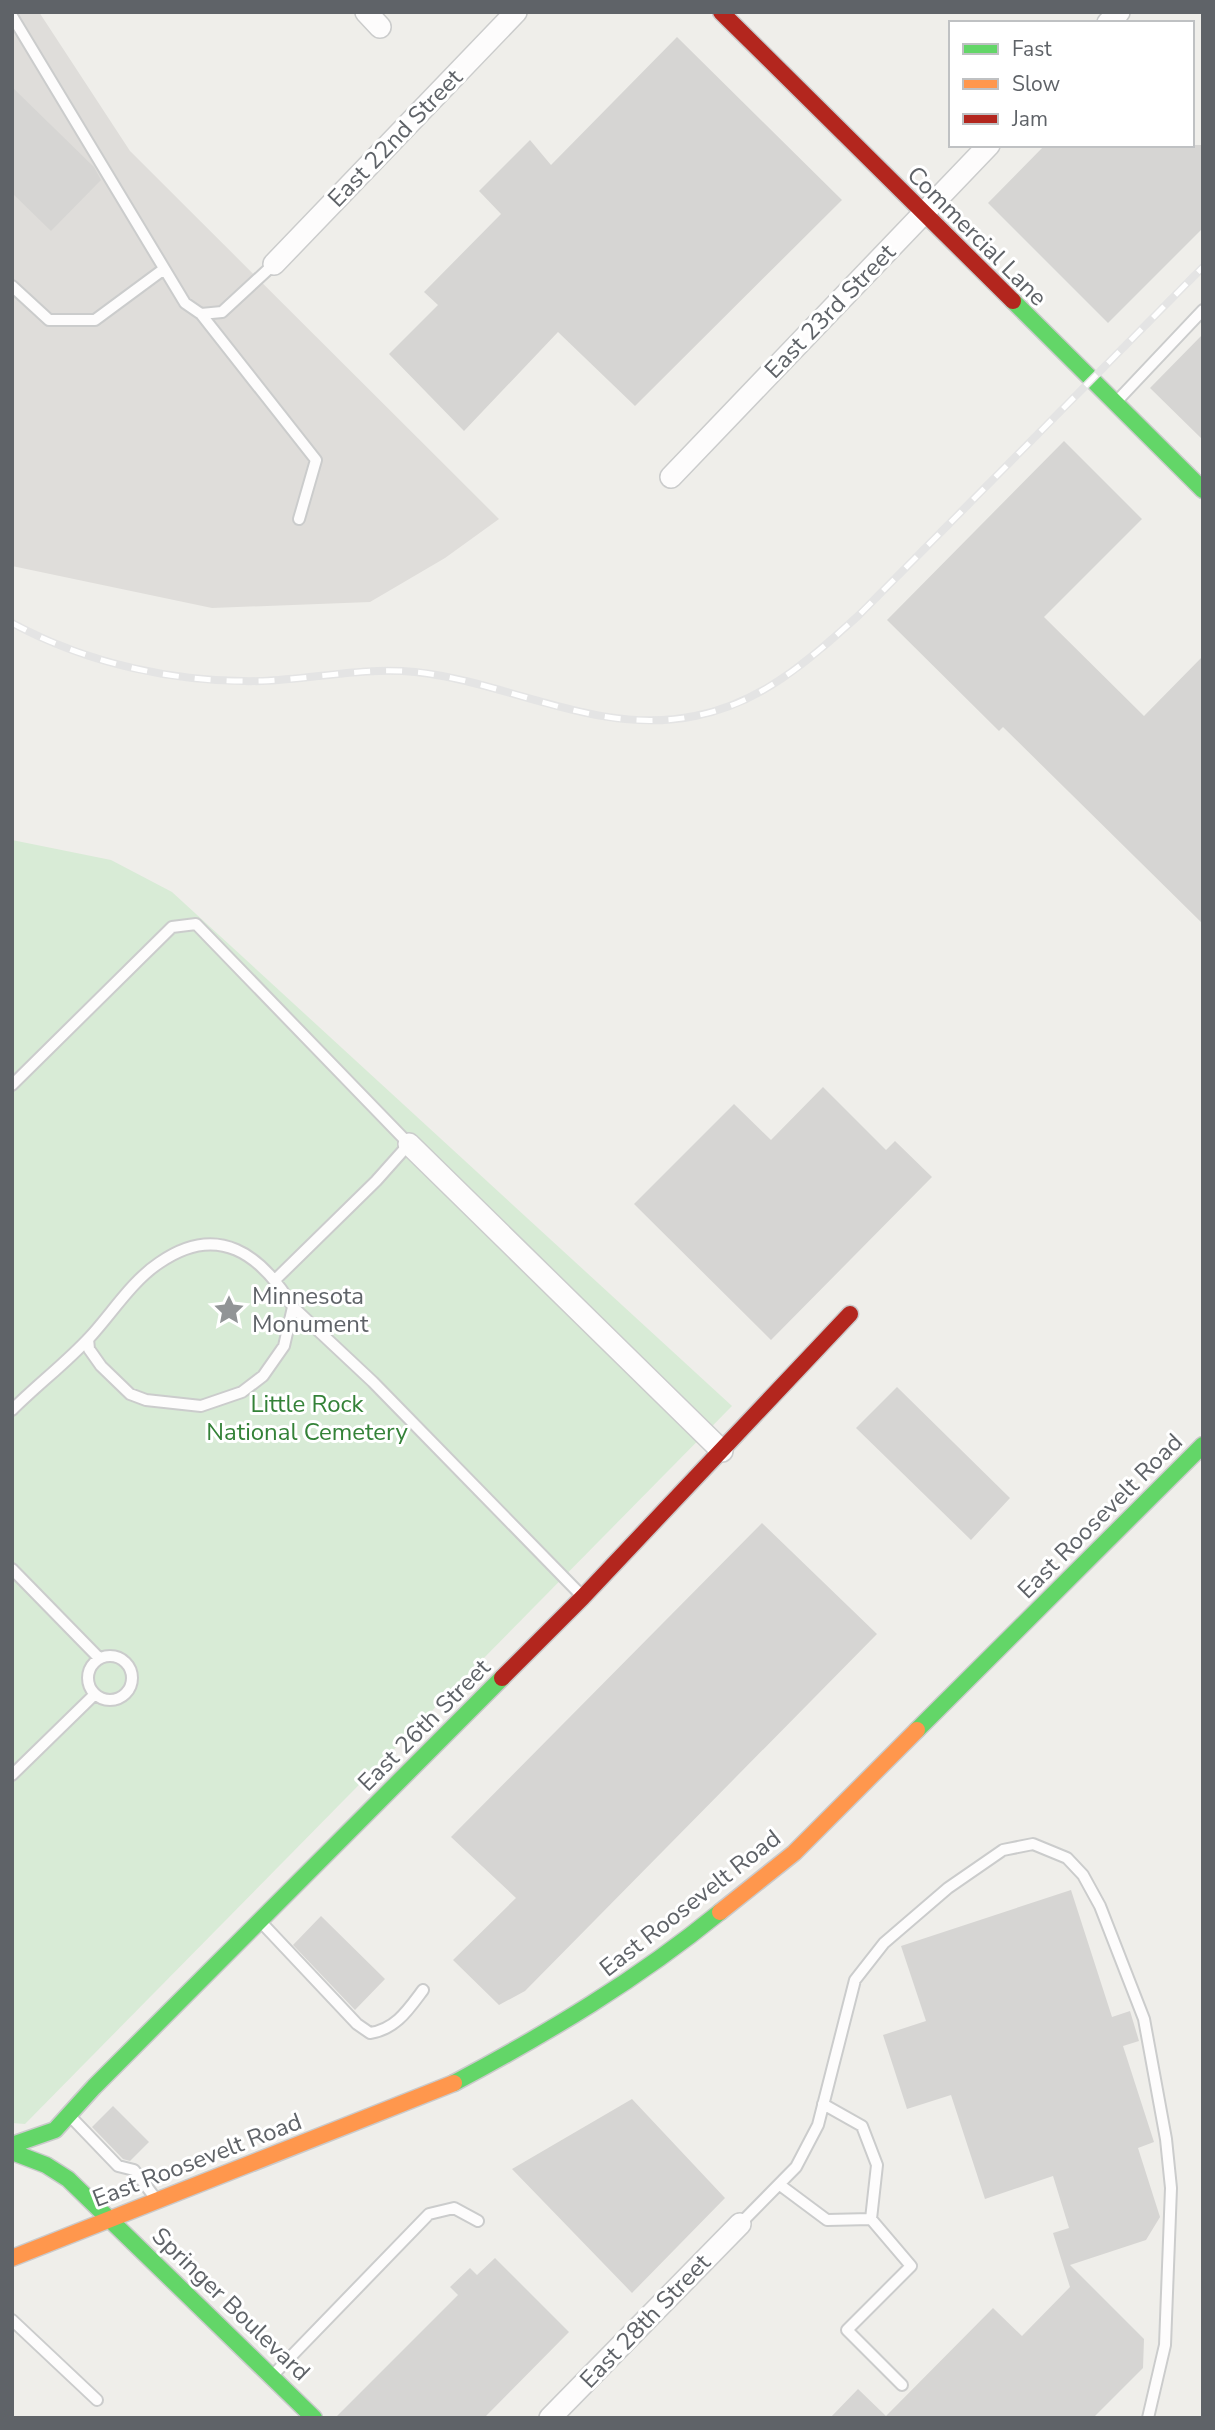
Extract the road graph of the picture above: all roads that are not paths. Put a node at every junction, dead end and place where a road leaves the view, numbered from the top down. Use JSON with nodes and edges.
{"nodes":[{"id":1,"x":516,"y":12,"type":"edge"},
{"id":2,"x":721,"y":12,"type":"edge"},
{"id":3,"x":12,"y":16,"type":"edge"},
{"id":4,"x":987,"y":147,"type":"edge"},
{"id":5,"x":922,"y":214,"type":"junction"},
{"id":6,"x":274,"y":264,"type":"joint"},
{"id":7,"x":164,"y":269,"type":"junction"},
{"id":8,"x":12,"y":286,"type":"edge"},
{"id":9,"x":1203,"y":310,"type":"edge"},
{"id":10,"x":201,"y":314,"type":"junction"},
{"id":11,"x":1115,"y":403,"type":"junction"},
{"id":12,"x":671,"y":477,"type":"dead end"},
{"id":13,"x":1203,"y":490,"type":"edge"},
{"id":14,"x":299,"y":519,"type":"dead end"},
{"id":15,"x":12,"y":1085,"type":"edge"},
{"id":16,"x":409,"y":1144,"type":"junction"},
{"id":17,"x":276,"y":1279,"type":"junction"},
{"id":18,"x":293,"y":1307,"type":"junction"},
{"id":19,"x":850,"y":1314,"type":"dead end"},
{"id":20,"x":88,"y":1339,"type":"junction"},
{"id":21,"x":12,"y":1410,"type":"edge"},
{"id":22,"x":1203,"y":1445,"type":"edge"},
{"id":23,"x":722,"y":1451,"type":"junction"},
{"id":24,"x":12,"y":1569,"type":"edge"},
{"id":25,"x":583,"y":1597,"type":"junction"},
{"id":26,"x":99,"y":1658,"type":"junction"},
{"id":27,"x":94,"y":1695,"type":"junction"},
{"id":28,"x":12,"y":1775,"type":"edge"},
{"id":29,"x":260,"y":1921,"type":"junction"},
{"id":30,"x":423,"y":1990,"type":"dead end"},
{"id":31,"x":823,"y":2104,"type":"junction"},
{"id":32,"x":69,"y":2115,"type":"junction"},
{"id":33,"x":12,"y":2145,"type":"edge"},
{"id":34,"x":12,"y":2152,"type":"edge"},
{"id":35,"x":780,"y":2185,"type":"junction"},
{"id":36,"x":156,"y":2200,"type":"junction"},
{"id":37,"x":110,"y":2219,"type":"junction"},
{"id":38,"x":871,"y":2219,"type":"junction"},
{"id":39,"x":478,"y":2221,"type":"dead end"},
{"id":40,"x":740,"y":2224,"type":"joint"},
{"id":41,"x":12,"y":2258,"type":"edge"},
{"id":42,"x":12,"y":2320,"type":"edge"},
{"id":43,"x":273,"y":2375,"type":"junction"},
{"id":44,"x":902,"y":2385,"type":"dead end"},
{"id":45,"x":97,"y":2399,"type":"dead end"},
{"id":46,"x":314,"y":2418,"type":"edge"},
{"id":47,"x":550,"y":2418,"type":"edge"},
{"id":48,"x":1148,"y":2418,"type":"edge"}],
"edges":[{"from":1,"to":6,"type":"street","name":"East 22nd Street"},
{"from":2,"to":5,"type":"main road","name":"Commercial Lane"},
{"from":3,"to":7,"type":"lane"},
{"from":4,"to":5,"type":"street","name":"East 23rd Street"},
{"from":5,"to":11,"type":"main road","name":"Commercial Lane"},
{"from":5,"to":12,"type":"street","name":"East 23rd Street"},
{"from":6,"to":10,"type":"lane"},
{"from":7,"to":8,"type":"lane"},
{"from":7,"to":10,"type":"lane"},
{"from":9,"to":11,"type":"lane"},
{"from":10,"to":14,"type":"lane"},
{"from":11,"to":13,"type":"main road","name":"Commercial Lane"},
{"from":15,"to":16,"type":"lane"},
{"from":16,"to":17,"type":"lane"},
{"from":16,"to":23,"type":"street"},
{"from":17,"to":18,"type":"lane"},
{"from":17,"to":20,"type":"lane"},
{"from":18,"to":20,"type":"lane"},
{"from":18,"to":25,"type":"lane"},
{"from":19,"to":23,"type":"main road","name":"East 26th Street"},
{"from":20,"to":21,"type":"lane"},
{"from":22,"to":36,"type":"main road","name":"East Roosevelt Road"},
{"from":23,"to":25,"type":"main road","name":"East 26th Street"},
{"from":24,"to":26,"type":"lane"},
{"from":25,"to":29,"type":"main road","name":"East 26th Street"},
{"from":26,"to":27,"type":"lane"},
{"from":26,"to":27,"type":"lane"},
{"from":27,"to":28,"type":"lane"},
{"from":29,"to":30,"type":"lane"},
{"from":29,"to":32,"type":"main road","name":"East 26th Street"},
{"from":31,"to":35,"type":"lane"},
{"from":31,"to":38,"type":"lane"},
{"from":31,"to":48,"type":"lane"},
{"from":32,"to":33,"type":"main road","name":"East 26th Street"},
{"from":32,"to":36,"type":"lane"},
{"from":34,"to":37,"type":"main road","name":"Springer Boulevard"},
{"from":35,"to":38,"type":"lane"},
{"from":35,"to":40,"type":"lane"},
{"from":36,"to":37,"type":"main road","name":"East Roosevelt Road"},
{"from":37,"to":41,"type":"main road","name":"East Roosevelt Road"},
{"from":37,"to":43,"type":"main road","name":"Springer Boulevard"},
{"from":38,"to":44,"type":"lane"},
{"from":39,"to":43,"type":"lane"},
{"from":40,"to":47,"type":"street","name":"East 28th Street"},
{"from":42,"to":45,"type":"lane"},
{"from":43,"to":46,"type":"main road","name":"Springer Boulevard"}]}
